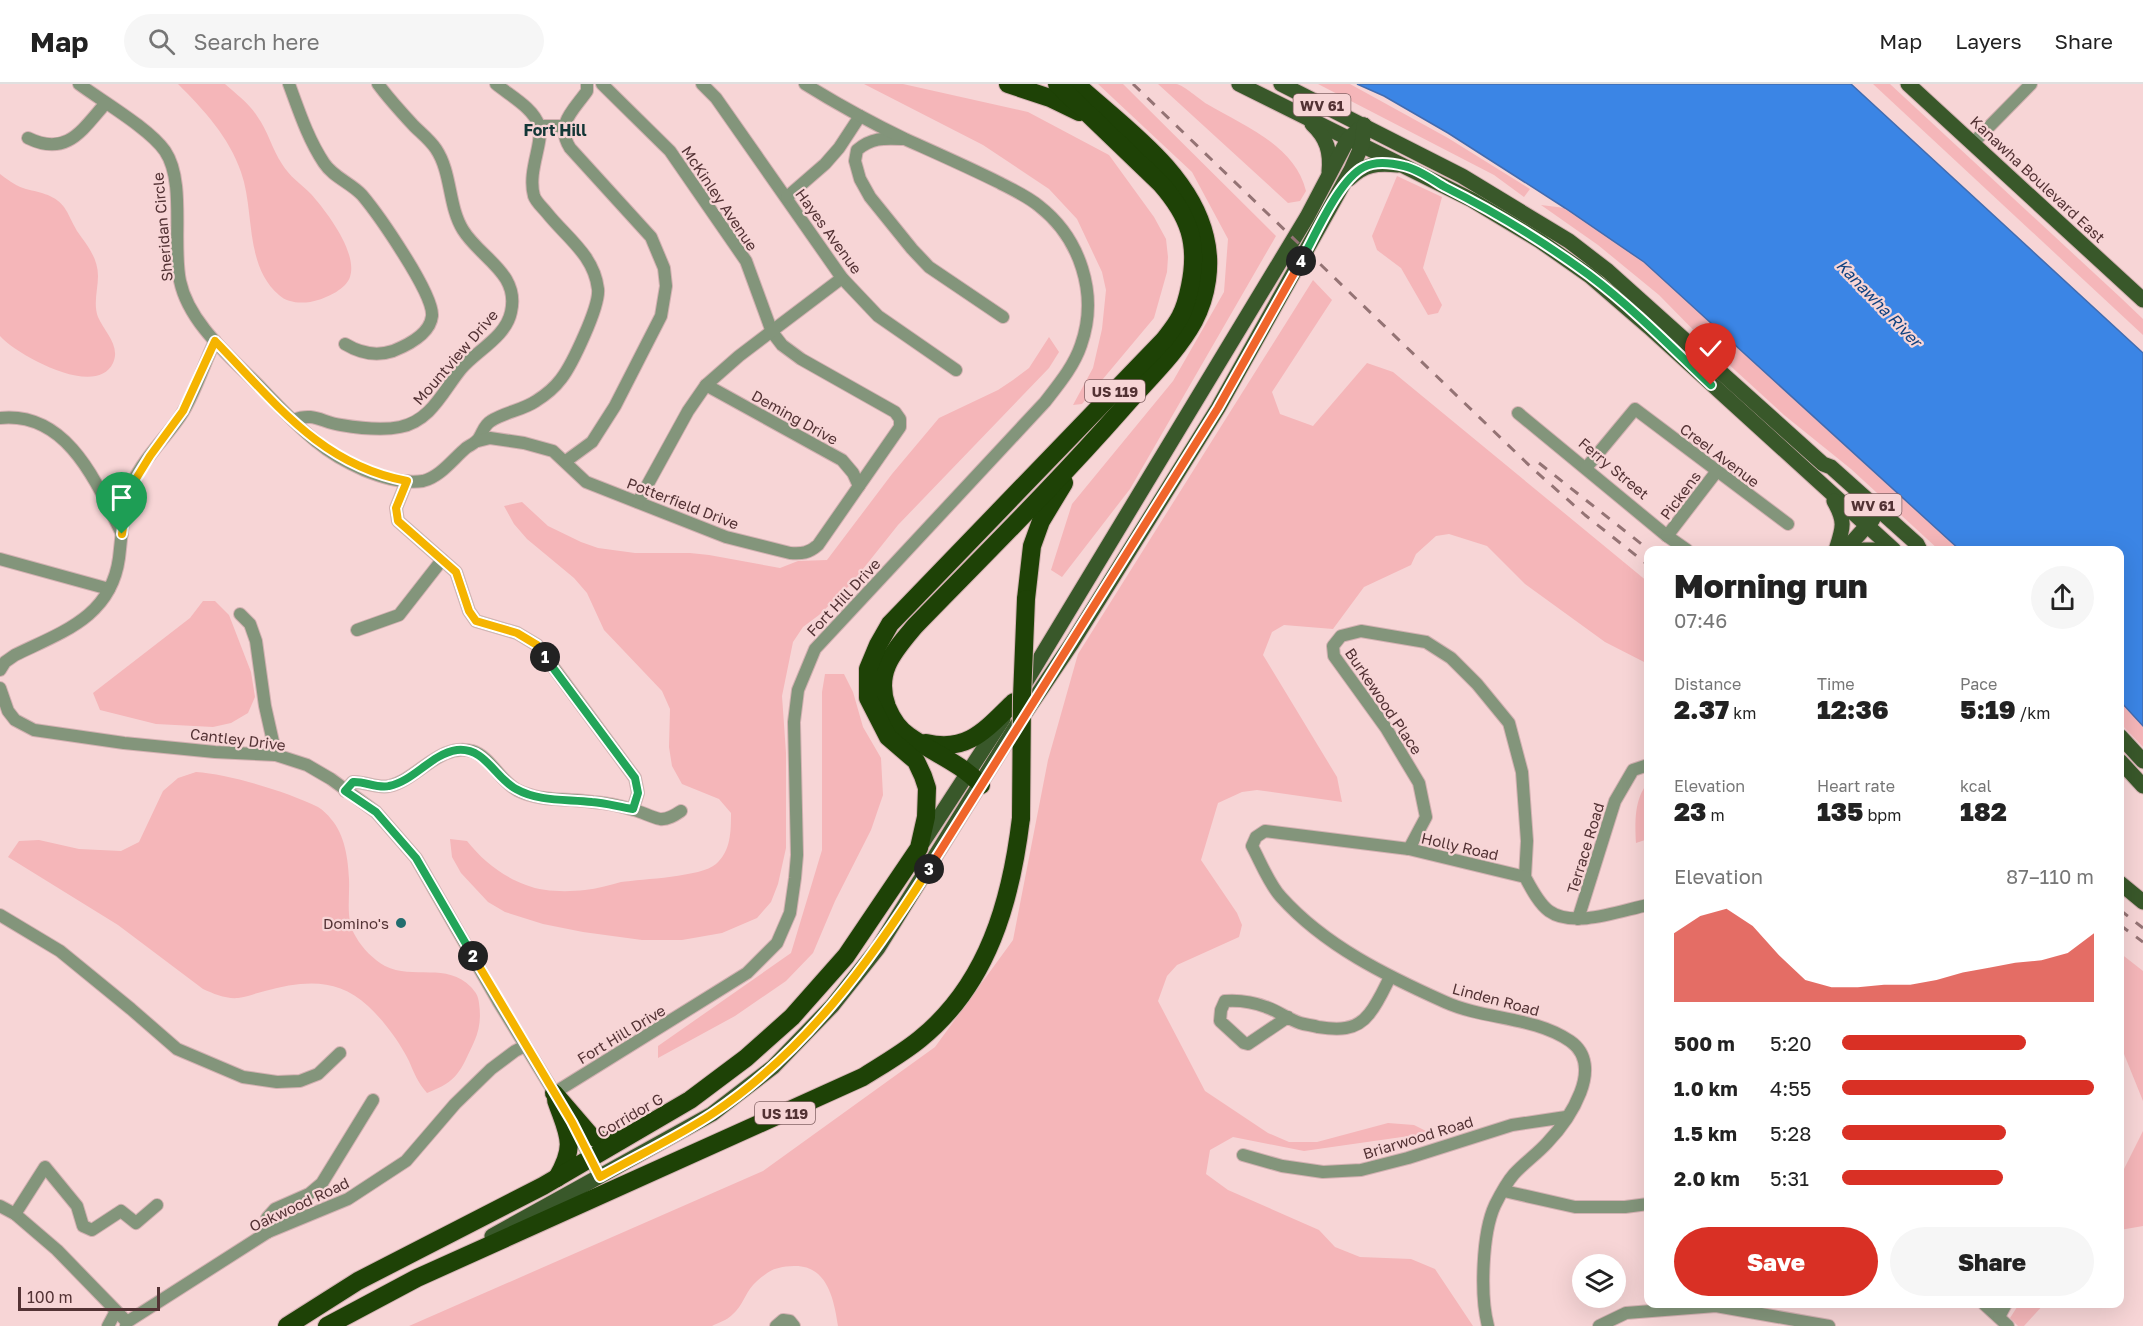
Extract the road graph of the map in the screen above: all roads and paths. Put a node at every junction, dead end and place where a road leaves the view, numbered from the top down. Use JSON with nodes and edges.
{"nodes":[{"id":1,"x":79,"y":84,"type":"edge"},
{"id":2,"x":289,"y":84,"type":"edge"},
{"id":3,"x":378,"y":84,"type":"edge"},
{"id":4,"x":496,"y":84,"type":"edge"},
{"id":5,"x":587,"y":84,"type":"edge"},
{"id":6,"x":602,"y":84,"type":"edge"},
{"id":7,"x":702,"y":84,"type":"edge"},
{"id":8,"x":805,"y":84,"type":"edge"},
{"id":9,"x":1008,"y":84,"type":"edge"},
{"id":10,"x":1057,"y":84,"type":"edge"},
{"id":11,"x":1076,"y":84,"type":"edge"},
{"id":12,"x":1082,"y":84,"type":"edge"},
{"id":13,"x":1239,"y":84,"type":"edge"},
{"id":14,"x":1281,"y":84,"type":"edge"},
{"id":15,"x":1908,"y":84,"type":"edge"},
{"id":16,"x":2031,"y":84,"type":"edge"},
{"id":17,"x":105,"y":104,"type":"junction"},
{"id":18,"x":860,"y":116,"type":"junction"},
{"id":19,"x":1304,"y":117,"type":"junction"},
{"id":20,"x":1106,"y":121,"type":"junction"},
{"id":21,"x":1364,"y":125,"type":"junction"},
{"id":22,"x":539,"y":126,"type":"junction"},
{"id":23,"x":563,"y":126,"type":"junction"},
{"id":24,"x":28,"y":138,"type":"dead end"},
{"id":25,"x":906,"y":139,"type":"junction"},
{"id":26,"x":1355,"y":142,"type":"junction"},
{"id":27,"x":1973,"y":143,"type":"junction"},
{"id":28,"x":839,"y":148,"type":"junction"},
{"id":29,"x":857,"y":150,"type":"junction"},
{"id":30,"x":1406,"y":166,"type":"junction"},
{"id":31,"x":1328,"y":178,"type":"junction"},
{"id":32,"x":1343,"y":186,"type":"junction"},
{"id":33,"x":787,"y":197,"type":"junction"},
{"id":34,"x":842,"y":278,"type":"junction"},
{"id":35,"x":2143,"y":300,"type":"edge"},
{"id":36,"x":1002,"y":317,"type":"dead end"},
{"id":37,"x":772,"y":332,"type":"junction"},
{"id":38,"x":215,"y":341,"type":"junction"},
{"id":39,"x":345,"y":344,"type":"dead end"},
{"id":40,"x":956,"y":370,"type":"dead end"},
{"id":41,"x":706,"y":385,"type":"junction"},
{"id":42,"x":1518,"y":413,"type":"dead end"},
{"id":43,"x":0,"y":418,"type":"edge"},
{"id":44,"x":293,"y":420,"type":"junction"},
{"id":45,"x":900,"y":426,"type":"joint"},
{"id":46,"x":478,"y":441,"type":"junction"},
{"id":47,"x":1078,"y":458,"type":"junction"},
{"id":48,"x":566,"y":462,"type":"junction"},
{"id":49,"x":1823,"y":464,"type":"junction"},
{"id":50,"x":1586,"y":468,"type":"junction"},
{"id":51,"x":1716,"y":471,"type":"junction"},
{"id":52,"x":407,"y":481,"type":"junction"},
{"id":53,"x":859,"y":486,"type":"junction"},
{"id":54,"x":1830,"y":493,"type":"junction"},
{"id":55,"x":638,"y":502,"type":"junction"},
{"id":56,"x":1872,"y":521,"type":"junction"},
{"id":57,"x":1788,"y":524,"type":"dead end"},
{"id":58,"x":122,"y":534,"type":"junction"},
{"id":59,"x":1667,"y":536,"type":"junction"},
{"id":60,"x":1681,"y":546,"type":"edge"},
{"id":61,"x":1838,"y":546,"type":"edge"},
{"id":62,"x":1849,"y":546,"type":"edge"},
{"id":63,"x":1891,"y":546,"type":"edge"},
{"id":64,"x":1910,"y":546,"type":"edge"},
{"id":65,"x":1918,"y":546,"type":"edge"},
{"id":66,"x":0,"y":559,"type":"edge"},
{"id":67,"x":442,"y":560,"type":"junction"},
{"id":68,"x":109,"y":589,"type":"junction"},
{"id":69,"x":240,"y":615,"type":"dead end"},
{"id":70,"x":357,"y":630,"type":"dead end"},
{"id":71,"x":0,"y":670,"type":"edge"},
{"id":72,"x":0,"y":688,"type":"edge"},
{"id":73,"x":1014,"y":702,"type":"junction"},
{"id":74,"x":875,"y":714,"type":"junction"},
{"id":75,"x":2124,"y":740,"type":"edge"},
{"id":76,"x":918,"y":742,"type":"junction"},
{"id":77,"x":276,"y":755,"type":"junction"},
{"id":78,"x":2143,"y":761,"type":"edge"},
{"id":79,"x":2124,"y":765,"type":"edge"},
{"id":80,"x":1644,"y":766,"type":"edge"},
{"id":81,"x":972,"y":779,"type":"junction"},
{"id":82,"x":2143,"y":786,"type":"edge"},
{"id":83,"x":345,"y":791,"type":"junction"},
{"id":84,"x":633,"y":809,"type":"junction"},
{"id":85,"x":681,"y":811,"type":"dead end"},
{"id":86,"x":1252,"y":846,"type":"joint"},
{"id":87,"x":919,"y":848,"type":"junction"},
{"id":88,"x":1409,"y":849,"type":"junction"},
{"id":89,"x":1525,"y":877,"type":"junction"},
{"id":90,"x":2124,"y":886,"type":"edge"},
{"id":91,"x":2143,"y":902,"type":"edge"},
{"id":92,"x":1644,"y":906,"type":"edge"},
{"id":93,"x":1578,"y":919,"type":"junction"},
{"id":94,"x":1,"y":920,"type":"edge"},
{"id":95,"x":1390,"y":977,"type":"junction"},
{"id":96,"x":1288,"y":1017,"type":"junction"},
{"id":97,"x":525,"y":1046,"type":"junction"},
{"id":98,"x":340,"y":1053,"type":"dead end"},
{"id":99,"x":554,"y":1093,"type":"junction"},
{"id":100,"x":373,"y":1100,"type":"dead end"},
{"id":101,"x":1566,"y":1117,"type":"junction"},
{"id":102,"x":639,"y":1130,"type":"junction"},
{"id":103,"x":1243,"y":1155,"type":"dead end"},
{"id":104,"x":590,"y":1158,"type":"junction"},
{"id":105,"x":600,"y":1177,"type":"junction"},
{"id":106,"x":557,"y":1178,"type":"junction"},
{"id":107,"x":1504,"y":1191,"type":"junction"},
{"id":108,"x":1644,"y":1204,"type":"edge"},
{"id":109,"x":157,"y":1205,"type":"dead end"},
{"id":110,"x":0,"y":1206,"type":"edge"},
{"id":111,"x":15,"y":1214,"type":"junction"},
{"id":112,"x":268,"y":1232,"type":"junction"},
{"id":113,"x":417,"y":1278,"type":"junction"},
{"id":114,"x":1690,"y":1308,"type":"edge"},
{"id":115,"x":1727,"y":1308,"type":"edge"},
{"id":116,"x":1988,"y":1308,"type":"edge"},
{"id":117,"x":116,"y":1311,"type":"junction"},
{"id":118,"x":2003,"y":1321,"type":"edge"},
{"id":119,"x":126,"y":1324,"type":"edge"},
{"id":120,"x":108,"y":1326,"type":"edge"},
{"id":121,"x":287,"y":1326,"type":"edge"},
{"id":122,"x":327,"y":1326,"type":"edge"},
{"id":123,"x":776,"y":1326,"type":"edge"},
{"id":124,"x":794,"y":1326,"type":"edge"},
{"id":125,"x":1488,"y":1326,"type":"edge"},
{"id":126,"x":1599,"y":1326,"type":"edge"},
{"id":127,"x":1829,"y":1326,"type":"edge"}],
"edges":[{"from":1,"to":17,"type":"street","name":"Sheridan Circle"},
{"from":2,"to":39,"type":"street"},
{"from":3,"to":44,"type":"street","name":"Mountview Drive"},
{"from":4,"to":22,"type":"street"},
{"from":5,"to":23,"type":"street"},
{"from":6,"to":37,"type":"street","name":"McKinley Avenue"},
{"from":7,"to":33,"type":"street","name":"Hayes Avenue"},
{"from":8,"to":18,"type":"street","name":"Fort Hill Drive"},
{"from":9,"to":20,"type":"highway","number":"US 119"},
{"from":10,"to":20,"type":"highway"},
{"from":11,"to":20,"type":"highway"},
{"from":12,"to":20,"type":"highway","number":"US 119"},
{"from":13,"to":19,"type":"main road","number":"WV 61"},
{"from":14,"to":21,"type":"main road","number":"WV 61"},
{"from":15,"to":27,"type":"main road","name":"Kanawha Boulevard East"},
{"from":16,"to":27,"type":"street"},
{"from":17,"to":24,"type":"street"},
{"from":17,"to":38,"type":"street","name":"Sheridan Circle"},
{"from":18,"to":25,"type":"street","name":"Fort Hill Drive"},
{"from":18,"to":28,"type":"street"},
{"from":19,"to":26,"type":"main road","number":"WV 61"},
{"from":19,"to":31,"type":"main road"},
{"from":20,"to":47,"type":"highway","number":"US 119"},
{"from":20,"to":74,"type":"highway","number":"US 119"},
{"from":21,"to":26,"type":"main road"},
{"from":21,"to":49,"type":"main road","number":"WV 61"},
{"from":22,"to":23,"type":"street"},
{"from":22,"to":46,"type":"street","name":"Sheridan Circle"},
{"from":23,"to":48,"type":"street"},
{"from":25,"to":29,"type":"street"},
{"from":25,"to":99,"type":"street","name":"Fort Hill Drive"},
{"from":26,"to":30,"type":"main road","number":"WV 61"},
{"from":26,"to":31,"type":"main road"},
{"from":26,"to":32,"type":"main road"},
{"from":27,"to":35,"type":"main road","name":"Kanawha Boulevard East"},
{"from":28,"to":29,"type":"street"},
{"from":28,"to":33,"type":"street"},
{"from":29,"to":36,"type":"street"},
{"from":30,"to":32,"type":"main road"},
{"from":30,"to":54,"type":"main road","number":"WV 61"},
{"from":31,"to":73,"type":"main road"},
{"from":32,"to":81,"type":"main road"},
{"from":33,"to":34,"type":"street","name":"Hayes Avenue"},
{"from":34,"to":37,"type":"street"},
{"from":34,"to":40,"type":"street","name":"Hayes Avenue"},
{"from":37,"to":41,"type":"street"},
{"from":37,"to":45,"type":"street","name":"McKinley Avenue"},
{"from":38,"to":44,"type":"street","name":"Sheridan Circle"},
{"from":38,"to":58,"type":"street"},
{"from":41,"to":53,"type":"street","name":"Deming Drive"},
{"from":41,"to":55,"type":"street"},
{"from":42,"to":50,"type":"street","name":"Ferry Street"},
{"from":43,"to":58,"type":"street"},
{"from":44,"to":52,"type":"street","name":"Sheridan Circle"},
{"from":45,"to":53,"type":"street","name":"Potterfield Drive"},
{"from":46,"to":48,"type":"street","name":"Potterfield Drive"},
{"from":46,"to":52,"type":"street","name":"Sheridan Circle"},
{"from":47,"to":76,"type":"highway"},
{"from":47,"to":113,"type":"highway","number":"US 119","bridge":true},
{"from":48,"to":55,"type":"street","name":"Potterfield Drive"},
{"from":49,"to":56,"type":"main road","number":"WV 61"},
{"from":49,"to":65,"type":"main road","number":"WV 61"},
{"from":50,"to":51,"type":"street","name":"Creel Avenue"},
{"from":50,"to":59,"type":"street","name":"Ferry Street"},
{"from":51,"to":57,"type":"street","name":"Creel Avenue"},
{"from":51,"to":59,"type":"street","name":"Pickens"},
{"from":52,"to":67,"type":"street"},
{"from":53,"to":55,"type":"street","name":"Potterfield Drive"},
{"from":54,"to":56,"type":"main road","number":"WV 61"},
{"from":54,"to":61,"type":"main road"},
{"from":56,"to":62,"type":"main road"},
{"from":56,"to":63,"type":"main road","number":"WV 61"},
{"from":56,"to":64,"type":"main road","number":"WV 61"},
{"from":58,"to":68,"type":"street"},
{"from":59,"to":60,"type":"street","name":"Ferry Street"},
{"from":66,"to":68,"type":"street"},
{"from":67,"to":70,"type":"street"},
{"from":67,"to":84,"type":"street"},
{"from":68,"to":71,"type":"street"},
{"from":69,"to":77,"type":"street"},
{"from":72,"to":77,"type":"street","name":"Cantley Drive"},
{"from":73,"to":76,"type":"highway"},
{"from":73,"to":81,"type":"main road"},
{"from":74,"to":81,"type":"highway"},
{"from":74,"to":87,"type":"highway","number":"US 119"},
{"from":75,"to":78,"type":"main road"},
{"from":76,"to":81,"type":"highway"},
{"from":77,"to":83,"type":"street","name":"Cantley Drive"},
{"from":79,"to":82,"type":"main road"},
{"from":80,"to":93,"type":"street","name":"Terrace Road"},
{"from":81,"to":87,"type":"main road"},
{"from":81,"to":105,"type":"main road"},
{"from":83,"to":84,"type":"street"},
{"from":83,"to":97,"type":"street","name":"Cantley Drive"},
{"from":84,"to":85,"type":"street"},
{"from":86,"to":88,"type":"street","name":"Holly Road"},
{"from":86,"to":95,"type":"street","name":"Linden Road"},
{"from":87,"to":102,"type":"highway","name":"Corridor G","number":"US 119"},
{"from":88,"to":89,"type":"street","name":"Holly Road"},
{"from":88,"to":89,"type":"street","name":"Burkewood Place"},
{"from":89,"to":93,"type":"street"},
{"from":90,"to":91,"type":"main road"},
{"from":92,"to":93,"type":"street"},
{"from":94,"to":98,"type":"street"},
{"from":95,"to":96,"type":"street"},
{"from":95,"to":101,"type":"street","name":"Linden Road"},
{"from":96,"to":96,"type":"street"},
{"from":97,"to":99,"type":"street","name":"Cantley Drive"},
{"from":97,"to":112,"type":"street","name":"Oakwood Road"},
{"from":99,"to":102,"type":"highway"},
{"from":99,"to":104,"type":"street","name":"Cantley Drive"},
{"from":99,"to":106,"type":"highway"},
{"from":100,"to":112,"type":"street"},
{"from":101,"to":103,"type":"street","name":"Briarwood Road"},
{"from":101,"to":107,"type":"street","name":"Linden Road"},
{"from":102,"to":104,"type":"highway","name":"Corridor G","number":"US 119"},
{"from":104,"to":105,"type":"street","name":"Cantley Drive"},
{"from":104,"to":106,"type":"highway","name":"Corridor G","number":"US 119"},
{"from":105,"to":113,"type":"main road"},
{"from":106,"to":121,"type":"highway","name":"Corridor G","number":"US 119"},
{"from":107,"to":108,"type":"street"},
{"from":107,"to":125,"type":"street","name":"Linden Road"},
{"from":109,"to":111,"type":"street"},
{"from":110,"to":111,"type":"street"},
{"from":111,"to":117,"type":"street"},
{"from":112,"to":119,"type":"street","name":"Oakwood Road"},
{"from":113,"to":122,"type":"highway","number":"US 119"},
{"from":114,"to":126,"type":"street"},
{"from":115,"to":127,"type":"street"},
{"from":116,"to":118,"type":"street"},
{"from":117,"to":119,"type":"street"},
{"from":117,"to":120,"type":"street"},
{"from":123,"to":124,"type":"street"}]}
